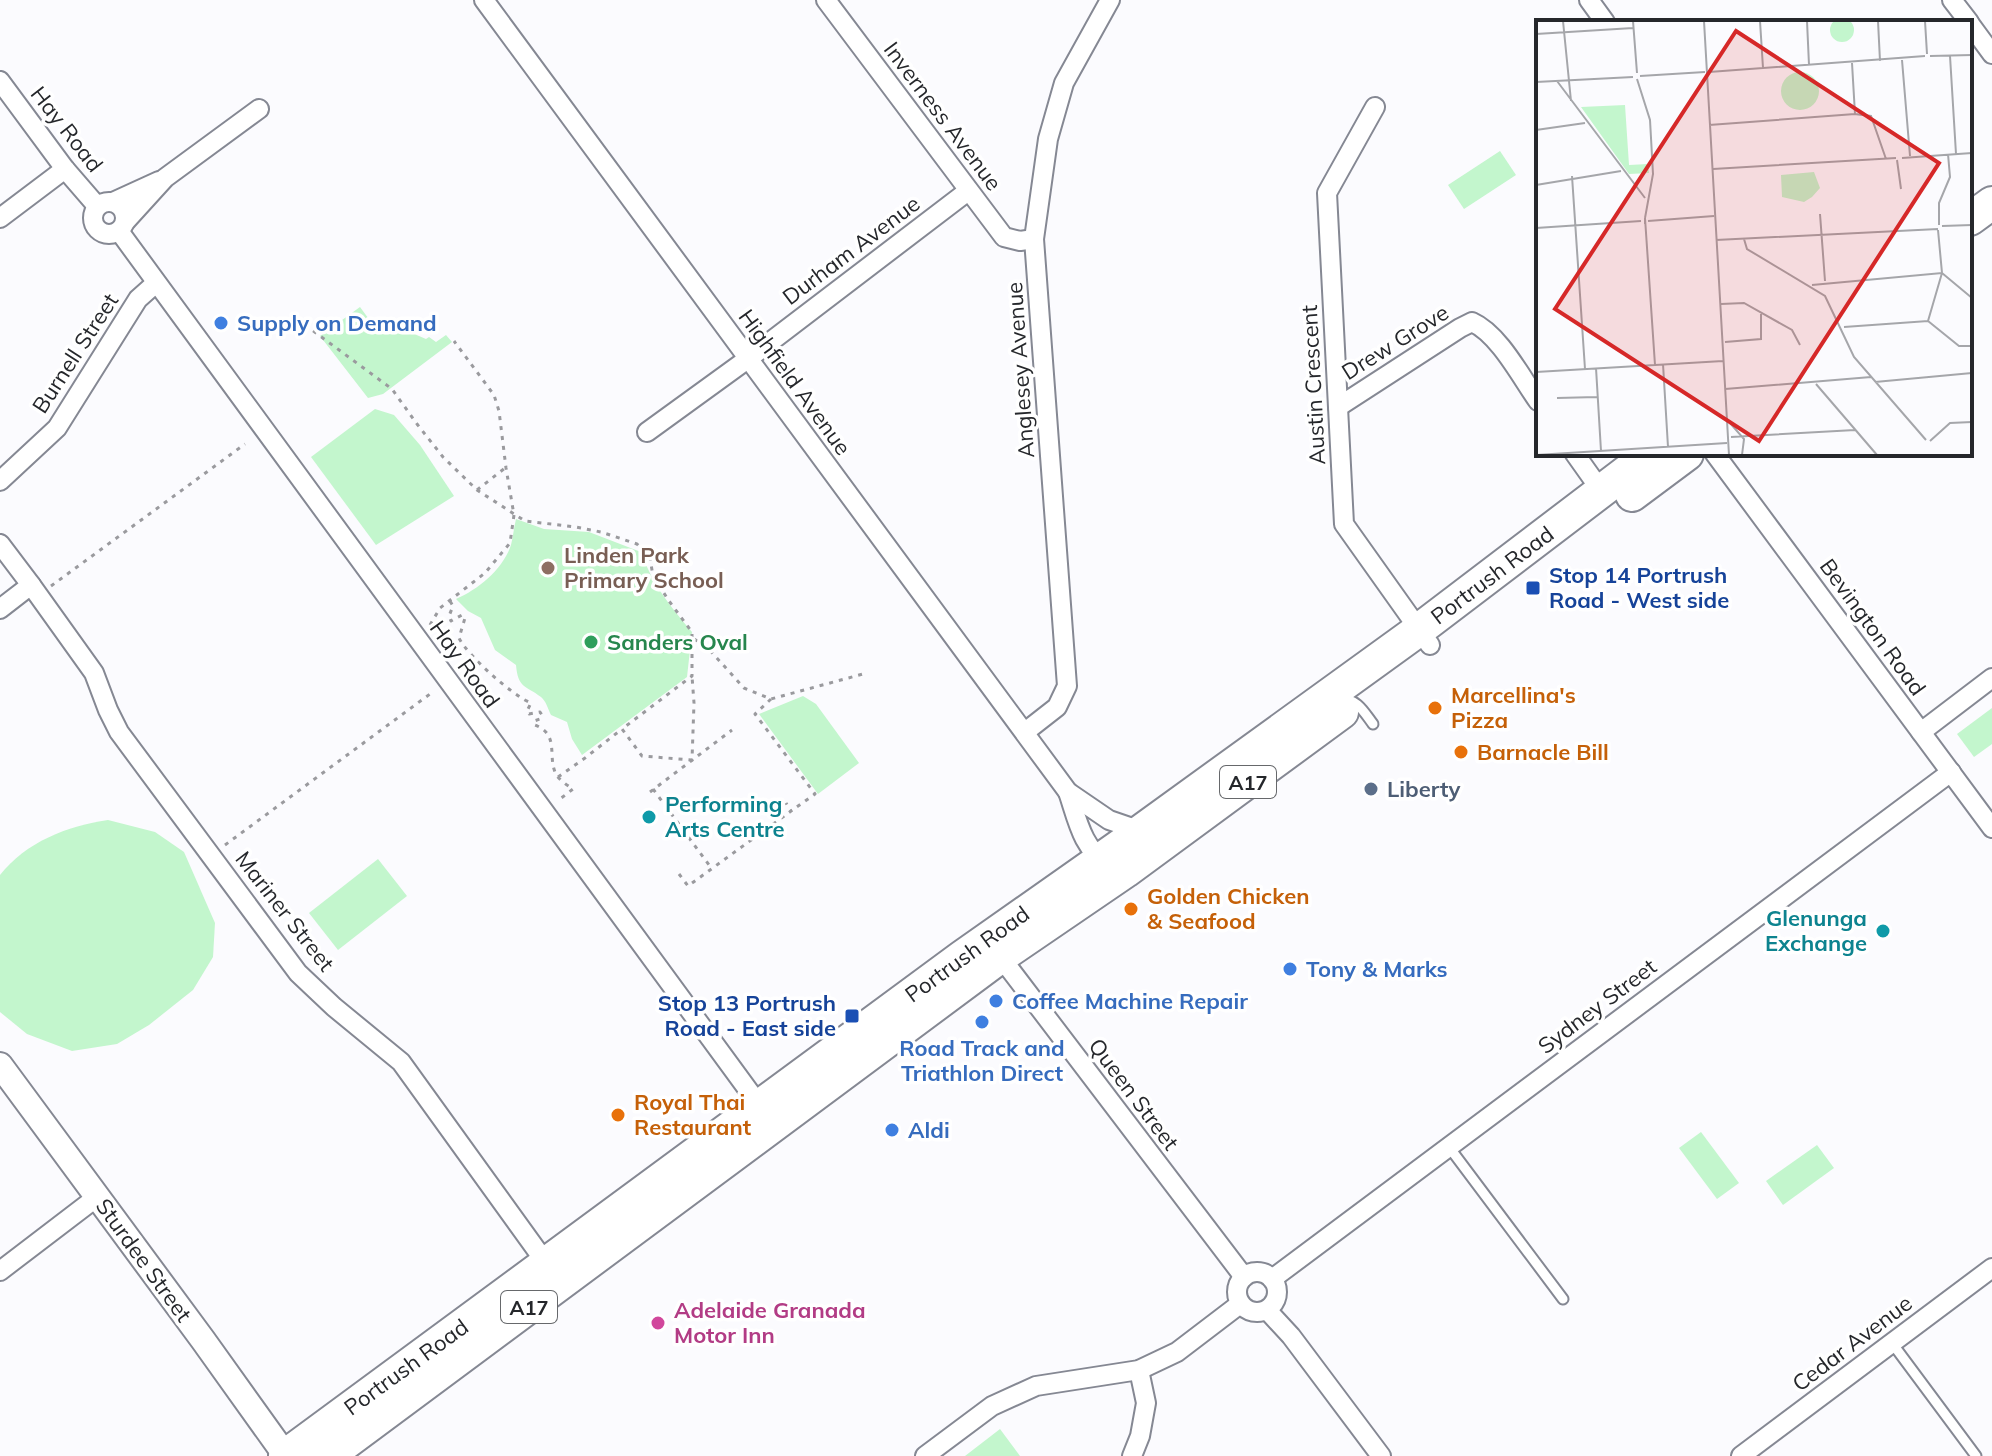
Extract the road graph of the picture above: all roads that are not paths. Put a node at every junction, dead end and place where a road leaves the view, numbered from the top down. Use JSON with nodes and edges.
{"nodes":[{"id":1,"x":484,"y":0,"type":"edge"},
{"id":2,"x":826,"y":0,"type":"edge"},
{"id":3,"x":1110,"y":0,"type":"edge"},
{"id":4,"x":1589,"y":0,"type":"edge"},
{"id":5,"x":1952,"y":0,"type":"edge"},
{"id":6,"x":1604,"y":20,"type":"edge"},
{"id":7,"x":1967,"y":20,"type":"edge"},
{"id":8,"x":1972,"y":27,"type":"edge"},
{"id":9,"x":1992,"y":54,"type":"edge"},
{"id":10,"x":0,"y":81,"type":"edge"},
{"id":11,"x":1375,"y":107,"type":"dead end"},
{"id":12,"x":259,"y":109,"type":"dead end"},
{"id":13,"x":65,"y":169,"type":"junction"},
{"id":14,"x":165,"y":178,"type":"junction"},
{"id":15,"x":968,"y":191,"type":"junction"},
{"id":16,"x":1992,"y":203,"type":"edge"},
{"id":17,"x":105,"y":204,"type":"junction"},
{"id":18,"x":0,"y":218,"type":"edge"},
{"id":19,"x":1972,"y":218,"type":"edge"},
{"id":20,"x":122,"y":226,"type":"junction"},
{"id":21,"x":1992,"y":227,"type":"edge"},
{"id":22,"x":1034,"y":239,"type":"junction"},
{"id":23,"x":1972,"y":242,"type":"edge"},
{"id":24,"x":156,"y":283,"type":"junction"},
{"id":25,"x":749,"y":358,"type":"junction"},
{"id":26,"x":1536,"y":398,"type":"edge"},
{"id":27,"x":1338,"y":407,"type":"junction"},
{"id":28,"x":647,"y":432,"type":"dead end"},
{"id":29,"x":1576,"y":456,"type":"edge"},
{"id":30,"x":1647,"y":456,"type":"edge"},
{"id":31,"x":1684,"y":456,"type":"edge"},
{"id":32,"x":1716,"y":456,"type":"edge"},
{"id":33,"x":0,"y":481,"type":"edge"},
{"id":34,"x":1602,"y":492,"type":"junction"},
{"id":35,"x":0,"y":544,"type":"edge"},
{"id":36,"x":31,"y":585,"type":"junction"},
{"id":37,"x":0,"y":609,"type":"edge"},
{"id":38,"x":1425,"y":637,"type":"junction"},
{"id":39,"x":1992,"y":678,"type":"edge"},
{"id":40,"x":1364,"y":713,"type":"junction"},
{"id":41,"x":1025,"y":732,"type":"junction"},
{"id":42,"x":1921,"y":732,"type":"junction"},
{"id":43,"x":1265,"y":741,"type":"junction"},
{"id":44,"x":1951,"y":772,"type":"junction"},
{"id":45,"x":1068,"y":792,"type":"junction"},
{"id":46,"x":1992,"y":828,"type":"edge"},
{"id":47,"x":1155,"y":846,"type":"junction"},
{"id":48,"x":1113,"y":865,"type":"junction"},
{"id":49,"x":994,"y":948,"type":"junction"},
{"id":50,"x":0,"y":1065,"type":"edge"},
{"id":51,"x":766,"y":1115,"type":"junction"},
{"id":52,"x":1449,"y":1147,"type":"junction"},
{"id":53,"x":97,"y":1197,"type":"junction"},
{"id":54,"x":1992,"y":1268,"type":"edge"},
{"id":55,"x":0,"y":1271,"type":"edge"},
{"id":56,"x":553,"y":1273,"type":"junction"},
{"id":57,"x":1244,"y":1277,"type":"junction"},
{"id":58,"x":1272,"y":1279,"type":"junction"},
{"id":59,"x":1563,"y":1299,"type":"dead end"},
{"id":60,"x":1240,"y":1304,"type":"junction"},
{"id":61,"x":1267,"y":1310,"type":"junction"},
{"id":62,"x":1892,"y":1343,"type":"junction"},
{"id":63,"x":1139,"y":1370,"type":"junction"},
{"id":64,"x":366,"y":1428,"type":"junction"},
{"id":65,"x":286,"y":1456,"type":"edge"},
{"id":66,"x":311,"y":1456,"type":"edge"},
{"id":67,"x":328,"y":1456,"type":"edge"},
{"id":68,"x":925,"y":1456,"type":"edge"},
{"id":69,"x":1132,"y":1456,"type":"edge"},
{"id":70,"x":1381,"y":1456,"type":"edge"},
{"id":71,"x":1741,"y":1456,"type":"edge"},
{"id":72,"x":1976,"y":1456,"type":"edge"}],
"edges":[{"from":1,"to":25,"type":"street","name":"Highfield Avenue"},
{"from":2,"to":15,"type":"street","name":"Inverness Avenue"},
{"from":3,"to":22,"type":"street","name":"Anglesey Avenue"},
{"from":4,"to":6,"type":"street"},
{"from":5,"to":7,"type":"street"},
{"from":8,"to":9,"type":"street"},
{"from":10,"to":13,"type":"street","name":"Hay Road"},
{"from":11,"to":27,"type":"street","name":"Austin Crescent"},
{"from":12,"to":14,"type":"street"},
{"from":13,"to":17,"type":"street","name":"Hay Road"},
{"from":13,"to":18,"type":"street"},
{"from":14,"to":17,"type":"street"},
{"from":14,"to":20,"type":"street"},
{"from":15,"to":22,"type":"street","name":"Inverness Avenue"},
{"from":15,"to":25,"type":"street","name":"Durham Avenue"},
{"from":16,"to":19,"type":"highway"},
{"from":17,"to":20,"type":"street"},
{"from":17,"to":20,"type":"street"},
{"from":20,"to":24,"type":"street","name":"Hay Road"},
{"from":21,"to":23,"type":"highway"},
{"from":22,"to":41,"type":"street","name":"Anglesey Avenue"},
{"from":24,"to":33,"type":"street","name":"Burnell Street"},
{"from":24,"to":51,"type":"street","name":"Hay Road"},
{"from":25,"to":28,"type":"street","name":"Durham Avenue"},
{"from":25,"to":41,"type":"street","name":"Highfield Avenue"},
{"from":26,"to":27,"type":"street","name":"Drew Grove"},
{"from":27,"to":38,"type":"street","name":"Austin Crescent"},
{"from":29,"to":34,"type":"street"},
{"from":30,"to":34,"type":"highway","name":"Portrush Road","number":"A17"},
{"from":31,"to":38,"type":"highway","name":"Portrush Road","number":"A17"},
{"from":32,"to":42,"type":"street","name":"Bevington Road"},
{"from":34,"to":38,"type":"highway","name":"Portrush Road","number":"A17"},
{"from":35,"to":36,"type":"street"},
{"from":36,"to":37,"type":"street"},
{"from":36,"to":56,"type":"street","name":"Mariner Street"},
{"from":38,"to":40,"type":"highway","name":"Portrush Road","number":"A17"},
{"from":38,"to":43,"type":"highway","name":"Portrush Road","number":"A17"},
{"from":39,"to":42,"type":"street"},
{"from":40,"to":43,"type":"lane"},
{"from":40,"to":47,"type":"highway","name":"Portrush Road","number":"A17"},
{"from":41,"to":45,"type":"street","name":"Highfield Avenue"},
{"from":42,"to":44,"type":"street","name":"Bevington Road"},
{"from":43,"to":47,"type":"highway","name":"Portrush Road","number":"A17"},
{"from":44,"to":46,"type":"street","name":"Bevington Road"},
{"from":44,"to":52,"type":"street","name":"Sydney Street"},
{"from":45,"to":47,"type":"street","name":"Highfield Avenue"},
{"from":45,"to":48,"type":"street","name":"Highfield Avenue"},
{"from":47,"to":48,"type":"highway","name":"Portrush Road","number":"A17"},
{"from":48,"to":49,"type":"highway","name":"Portrush Road","number":"A17"},
{"from":49,"to":51,"type":"highway","name":"Portrush Road","number":"A17"},
{"from":49,"to":57,"type":"street","name":"Queen Street"},
{"from":50,"to":53,"type":"street","name":"Sturdee Street"},
{"from":51,"to":56,"type":"highway","name":"Portrush Road","number":"A17"},
{"from":52,"to":58,"type":"street","name":"Sydney Street"},
{"from":52,"to":59,"type":"lane"},
{"from":53,"to":55,"type":"street"},
{"from":53,"to":65,"type":"street","name":"Sturdee Street"},
{"from":54,"to":62,"type":"street","name":"Cedar Avenue"},
{"from":56,"to":64,"type":"highway","name":"Portrush Road","number":"A17"},
{"from":56,"to":65,"type":"highway","name":"Portrush Road","number":"A17"},
{"from":57,"to":58,"type":"street"},
{"from":57,"to":60,"type":"street"},
{"from":58,"to":61,"type":"street"},
{"from":60,"to":61,"type":"street"},
{"from":60,"to":63,"type":"street"},
{"from":61,"to":70,"type":"street"},
{"from":62,"to":71,"type":"street","name":"Cedar Avenue"},
{"from":62,"to":72,"type":"lane"},
{"from":63,"to":68,"type":"street"},
{"from":63,"to":69,"type":"street"},
{"from":64,"to":66,"type":"street"},
{"from":64,"to":67,"type":"highway","name":"Portrush Road","number":"A17"}]}
